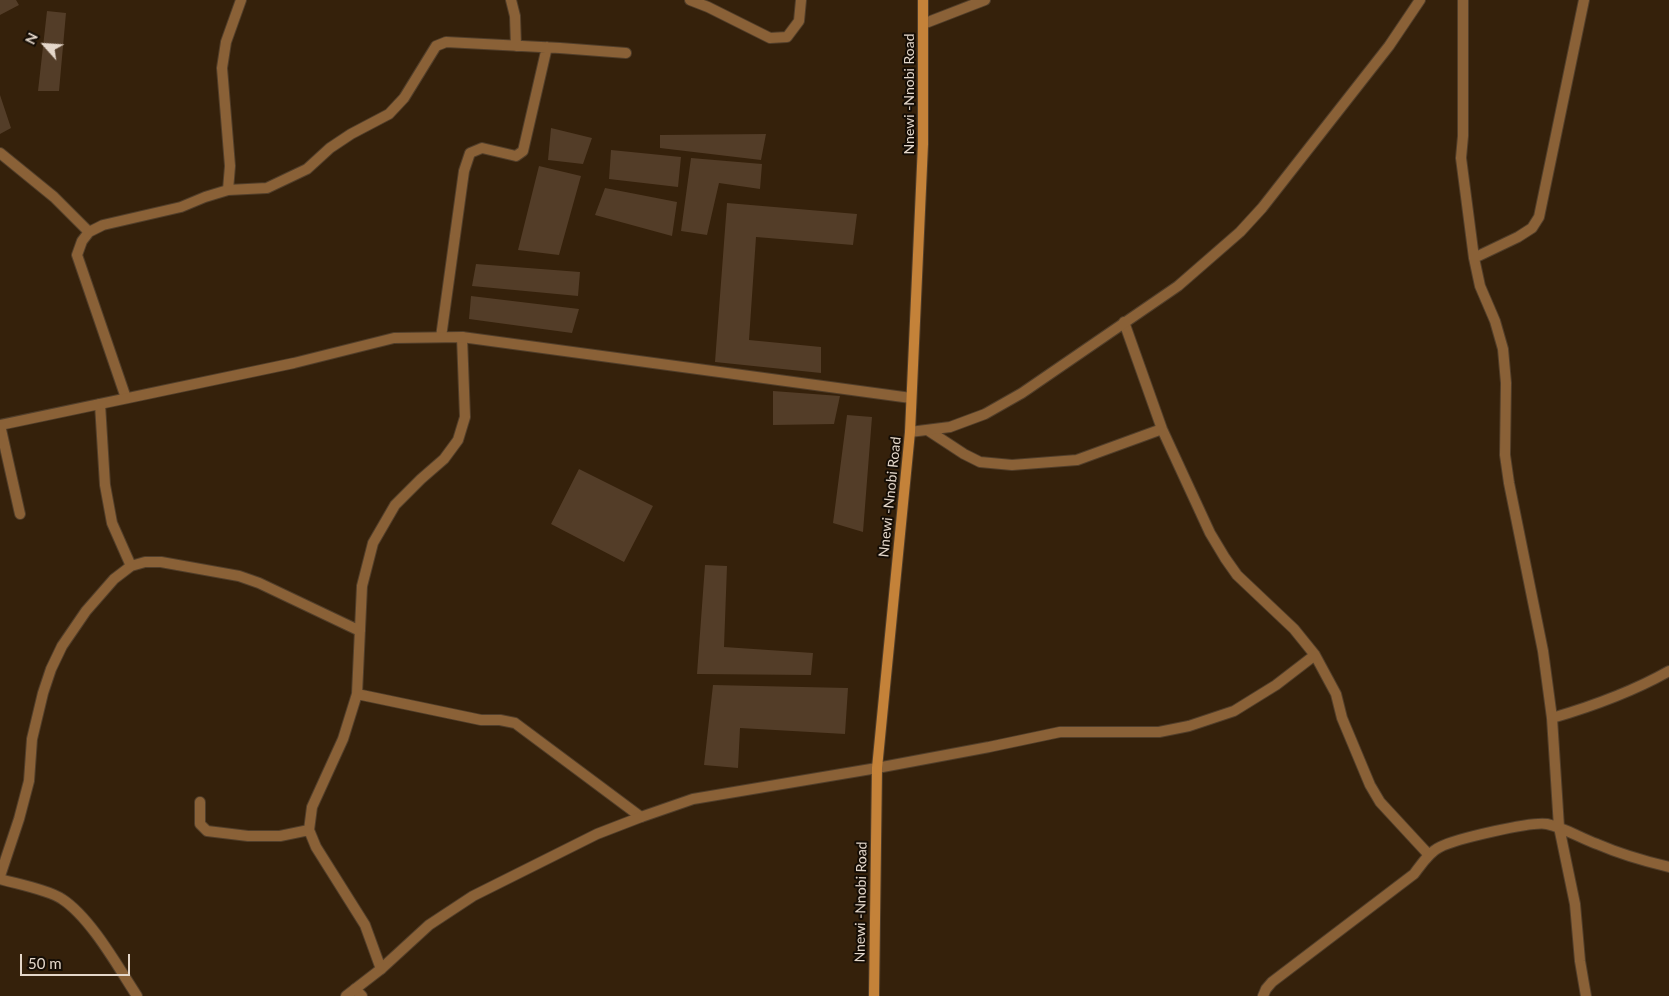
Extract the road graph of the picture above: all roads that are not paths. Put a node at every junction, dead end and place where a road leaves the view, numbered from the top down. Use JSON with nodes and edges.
{"nodes":[{"id":1,"x":241,"y":0,"type":"edge"},
{"id":2,"x":511,"y":0,"type":"edge"},
{"id":3,"x":690,"y":0,"type":"edge"},
{"id":4,"x":801,"y":0,"type":"edge"},
{"id":5,"x":923,"y":0,"type":"edge"},
{"id":6,"x":985,"y":0,"type":"edge"},
{"id":7,"x":1420,"y":0,"type":"edge"},
{"id":8,"x":1463,"y":0,"type":"edge"},
{"id":9,"x":1584,"y":0,"type":"edge"},
{"id":10,"x":923,"y":24,"type":"junction"},
{"id":11,"x":516,"y":46,"type":"junction"},
{"id":12,"x":547,"y":47,"type":"junction"},
{"id":13,"x":626,"y":54,"type":"dead end"},
{"id":14,"x":0,"y":153,"type":"edge"},
{"id":15,"x":228,"y":190,"type":"junction"},
{"id":16,"x":89,"y":232,"type":"junction"},
{"id":17,"x":1474,"y":258,"type":"junction"},
{"id":18,"x":1124,"y":322,"type":"junction"},
{"id":19,"x":441,"y":337,"type":"junction"},
{"id":20,"x":462,"y":337,"type":"junction"},
{"id":21,"x":126,"y":398,"type":"junction"},
{"id":22,"x":910,"y":398,"type":"junction"},
{"id":23,"x":100,"y":404,"type":"junction"},
{"id":24,"x":0,"y":425,"type":"edge"},
{"id":25,"x":1162,"y":430,"type":"junction"},
{"id":26,"x":928,"y":431,"type":"junction"},
{"id":27,"x":910,"y":432,"type":"junction"},
{"id":28,"x":20,"y":514,"type":"dead end"},
{"id":29,"x":130,"y":566,"type":"junction"},
{"id":30,"x":360,"y":631,"type":"junction"},
{"id":31,"x":1316,"y":655,"type":"junction"},
{"id":32,"x":1669,"y":672,"type":"edge"},
{"id":33,"x":357,"y":694,"type":"junction"},
{"id":34,"x":1552,"y":718,"type":"junction"},
{"id":35,"x":878,"y":768,"type":"junction"},
{"id":36,"x":200,"y":802,"type":"dead end"},
{"id":37,"x":641,"y":817,"type":"junction"},
{"id":38,"x":1559,"y":828,"type":"junction"},
{"id":39,"x":309,"y":830,"type":"junction"},
{"id":40,"x":1429,"y":855,"type":"junction"},
{"id":41,"x":1669,"y":867,"type":"edge"},
{"id":42,"x":0,"y":878,"type":"edge"},
{"id":43,"x":381,"y":969,"type":"junction"},
{"id":44,"x":354,"y":994,"type":"edge"},
{"id":45,"x":137,"y":996,"type":"edge"},
{"id":46,"x":874,"y":996,"type":"edge"},
{"id":47,"x":1263,"y":996,"type":"edge"},
{"id":48,"x":1586,"y":996,"type":"edge"}],
"edges":[{"from":1,"to":15,"type":"street"},
{"from":2,"to":11,"type":"street"},
{"from":3,"to":4,"type":"street"},
{"from":5,"to":10,"type":"main road","name":"Nnewi -Nnobi Road"},
{"from":6,"to":10,"type":"street"},
{"from":7,"to":18,"type":"street"},
{"from":8,"to":17,"type":"street"},
{"from":9,"to":17,"type":"street"},
{"from":10,"to":22,"type":"main road","name":"Nnewi -Nnobi Road"},
{"from":11,"to":12,"type":"street"},
{"from":11,"to":15,"type":"street"},
{"from":12,"to":13,"type":"street"},
{"from":12,"to":19,"type":"street"},
{"from":14,"to":16,"type":"street"},
{"from":15,"to":16,"type":"street"},
{"from":16,"to":21,"type":"street"},
{"from":17,"to":34,"type":"street"},
{"from":18,"to":25,"type":"street"},
{"from":18,"to":26,"type":"street"},
{"from":19,"to":20,"type":"street"},
{"from":19,"to":21,"type":"street"},
{"from":20,"to":22,"type":"street"},
{"from":20,"to":30,"type":"street"},
{"from":21,"to":23,"type":"street"},
{"from":22,"to":27,"type":"main road","name":"Nnewi -Nnobi Road"},
{"from":23,"to":24,"type":"street"},
{"from":23,"to":29,"type":"street"},
{"from":24,"to":28,"type":"street"},
{"from":25,"to":26,"type":"street"},
{"from":25,"to":31,"type":"street"},
{"from":26,"to":27,"type":"street"},
{"from":27,"to":35,"type":"main road","name":"Nnewi -Nnobi Road"},
{"from":29,"to":30,"type":"street"},
{"from":29,"to":42,"type":"street"},
{"from":30,"to":33,"type":"street"},
{"from":31,"to":35,"type":"street"},
{"from":31,"to":40,"type":"street"},
{"from":32,"to":34,"type":"street"},
{"from":33,"to":37,"type":"street"},
{"from":33,"to":39,"type":"street"},
{"from":34,"to":38,"type":"street"},
{"from":35,"to":37,"type":"street"},
{"from":35,"to":46,"type":"main road","name":"Nnewi -Nnobi Road"},
{"from":36,"to":39,"type":"street"},
{"from":37,"to":43,"type":"street"},
{"from":38,"to":40,"type":"street"},
{"from":38,"to":41,"type":"street"},
{"from":38,"to":48,"type":"street"},
{"from":39,"to":43,"type":"street"},
{"from":40,"to":47,"type":"street"},
{"from":42,"to":45,"type":"street"},
{"from":43,"to":44,"type":"street"}]}
